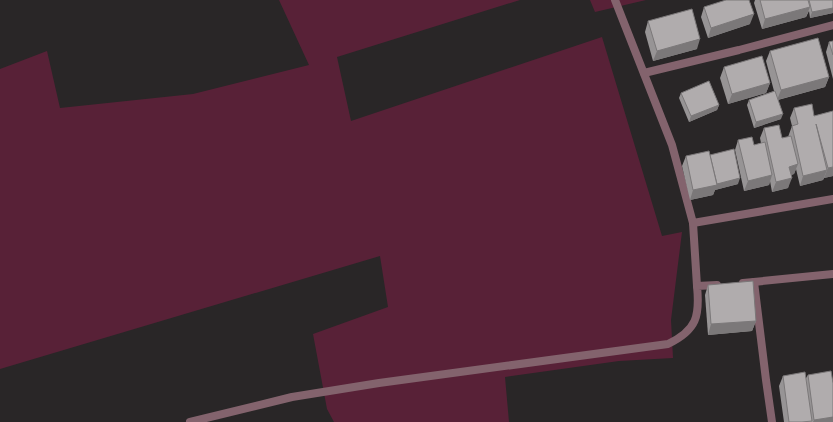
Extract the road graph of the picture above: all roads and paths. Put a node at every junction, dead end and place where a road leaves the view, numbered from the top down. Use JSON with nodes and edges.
{"nodes":[{"id":1,"x":615,"y":0,"type":"edge"},
{"id":2,"x":833,"y":25,"type":"edge"},
{"id":3,"x":644,"y":73,"type":"junction"},
{"id":4,"x":833,"y":199,"type":"edge"},
{"id":5,"x":692,"y":223,"type":"junction"},
{"id":6,"x":833,"y":274,"type":"edge"},
{"id":7,"x":754,"y":282,"type":"junction"},
{"id":8,"x":697,"y":286,"type":"junction"},
{"id":9,"x":190,"y":422,"type":"edge"},
{"id":10,"x":772,"y":422,"type":"edge"}],
"edges":[{"from":1,"to":3,"type":"street"},
{"from":2,"to":3,"type":"street"},
{"from":3,"to":5,"type":"street"},
{"from":4,"to":5,"type":"street"},
{"from":5,"to":8,"type":"street"},
{"from":6,"to":7,"type":"street"},
{"from":7,"to":8,"type":"street"},
{"from":7,"to":10,"type":"street"},
{"from":8,"to":9,"type":"street"}]}
